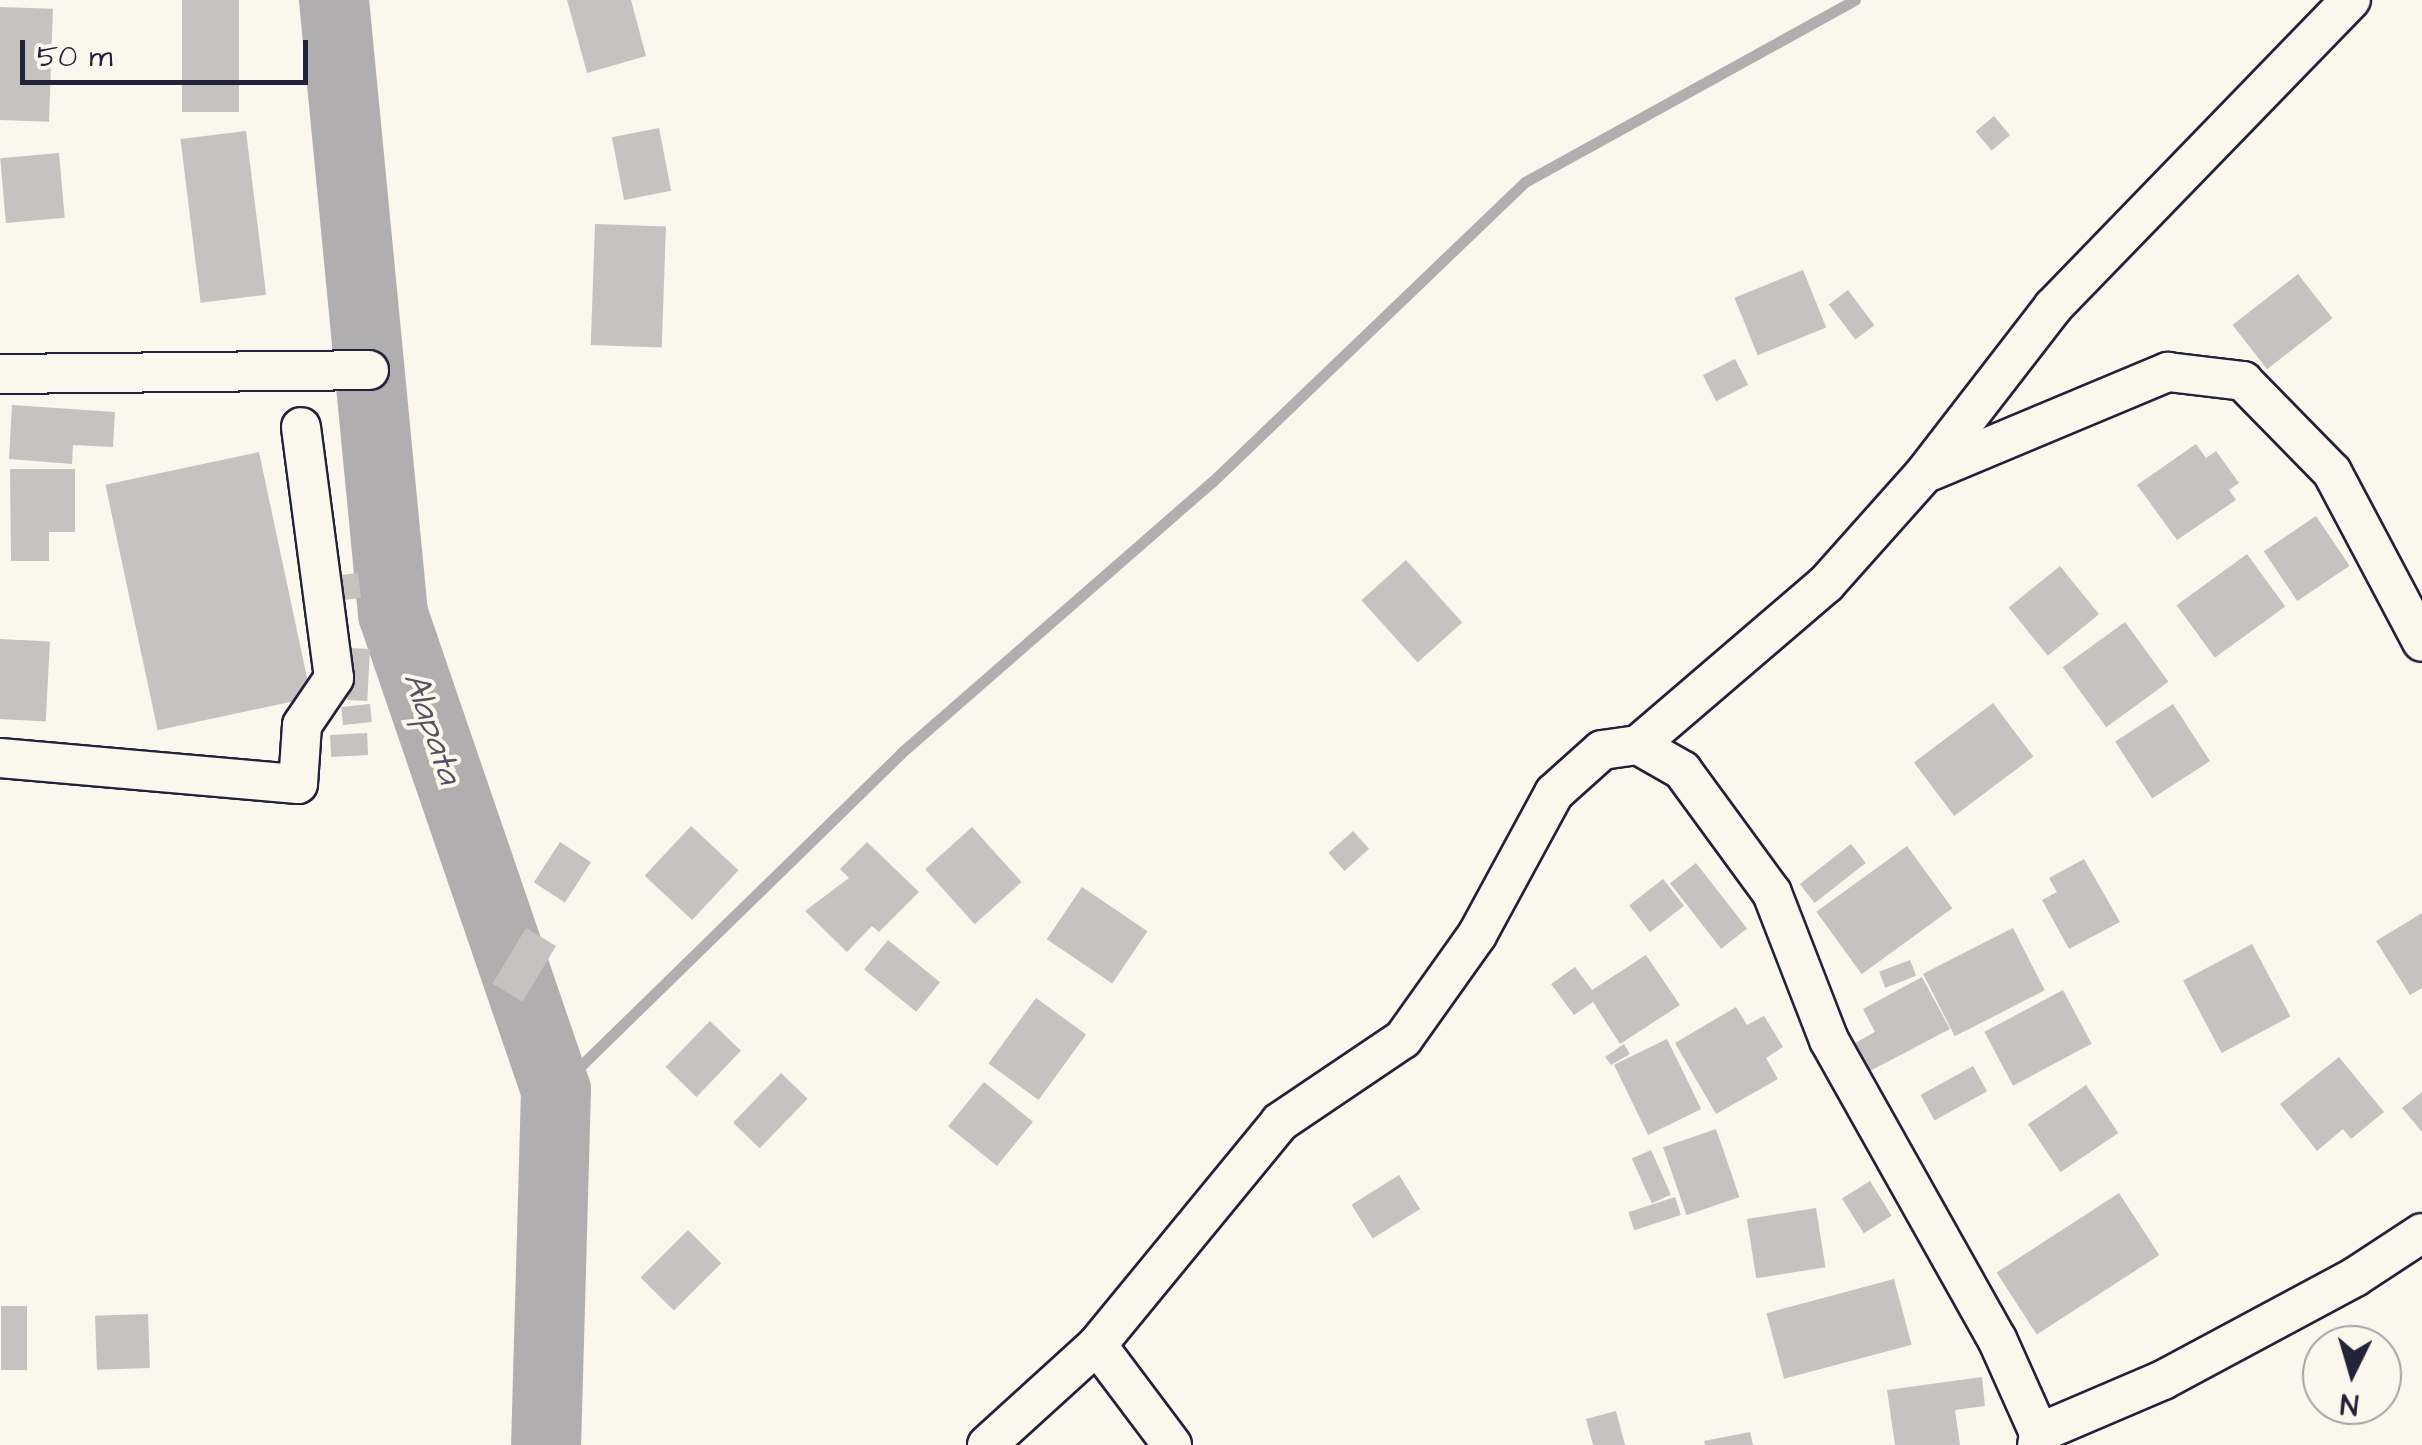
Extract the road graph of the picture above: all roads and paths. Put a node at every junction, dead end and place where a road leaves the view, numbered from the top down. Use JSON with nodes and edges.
{"nodes":[{"id":1,"x":2351,"y":0,"type":"edge"},
{"id":2,"x":370,"y":370,"type":"dead end"},
{"id":3,"x":0,"y":374,"type":"edge"},
{"id":4,"x":301,"y":428,"type":"dead end"},
{"id":5,"x":1924,"y":474,"type":"junction"},
{"id":6,"x":2422,"y":642,"type":"edge"},
{"id":7,"x":1638,"y":745,"type":"junction"},
{"id":8,"x":0,"y":758,"type":"edge"},
{"id":9,"x":2422,"y":1233,"type":"edge"},
{"id":10,"x":1097,"y":1345,"type":"junction"},
{"id":11,"x":2038,"y":1439,"type":"edge"},
{"id":12,"x":987,"y":1445,"type":"edge"},
{"id":13,"x":1172,"y":1445,"type":"edge"}],
"edges":[{"from":1,"to":5,"type":"street"},
{"from":2,"to":3,"type":"street"},
{"from":4,"to":8,"type":"street"},
{"from":5,"to":6,"type":"street"},
{"from":5,"to":7,"type":"street"},
{"from":7,"to":10,"type":"street"},
{"from":7,"to":11,"type":"street"},
{"from":9,"to":11,"type":"street"},
{"from":10,"to":12,"type":"street"},
{"from":10,"to":13,"type":"street"}]}
